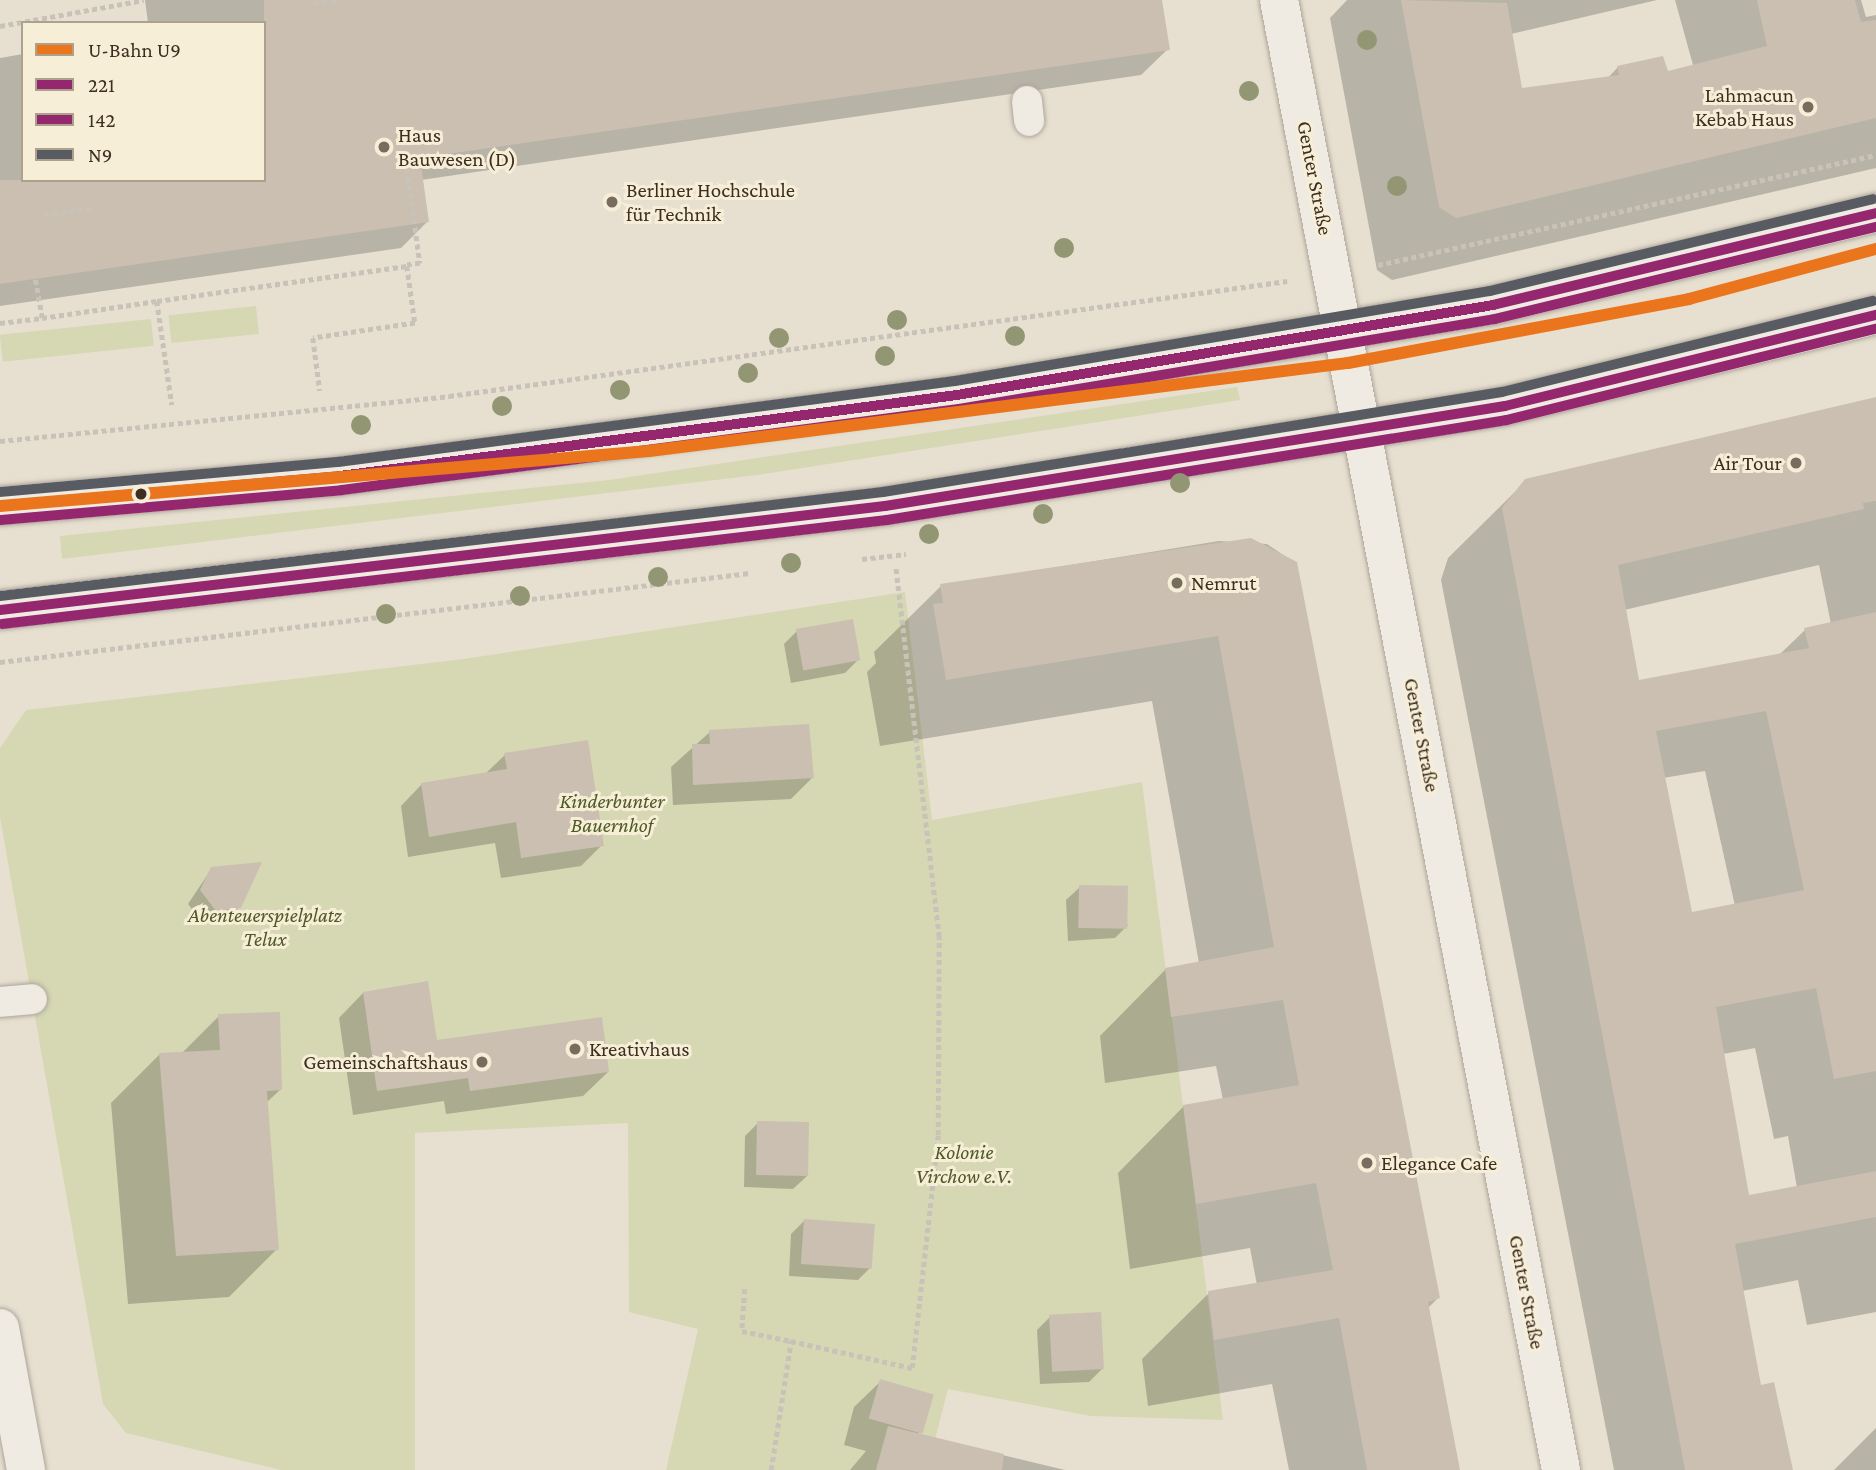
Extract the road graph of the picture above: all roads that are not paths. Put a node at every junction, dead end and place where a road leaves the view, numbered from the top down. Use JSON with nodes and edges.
{"nodes":[{"id":1,"x":1279,"y":0,"type":"edge"},
{"id":2,"x":1876,"y":213,"type":"edge"},
{"id":3,"x":1876,"y":315,"type":"edge"},
{"id":4,"x":1343,"y":327,"type":"junction"},
{"id":5,"x":1362,"y":428,"type":"junction"},
{"id":6,"x":0,"y":506,"type":"edge"},
{"id":7,"x":0,"y":610,"type":"edge"},
{"id":8,"x":32,"y":999,"type":"dead end"},
{"id":9,"x":0,"y":1002,"type":"edge"},
{"id":10,"x":0,"y":1328,"type":"edge"},
{"id":11,"x":26,"y":1470,"type":"edge"},
{"id":12,"x":1560,"y":1470,"type":"edge"}],
"edges":[{"from":1,"to":4,"type":"main road","name":"Genter Straße"},
{"from":2,"to":4,"type":"main road"},
{"from":3,"to":5,"type":"main road"},
{"from":4,"to":5,"type":"main road","name":"Genter Straße"},
{"from":4,"to":6,"type":"main road"},
{"from":5,"to":7,"type":"main road"},
{"from":5,"to":12,"type":"main road","name":"Genter Straße"},
{"from":8,"to":9,"type":"lane"},
{"from":10,"to":11,"type":"main road"}]}
